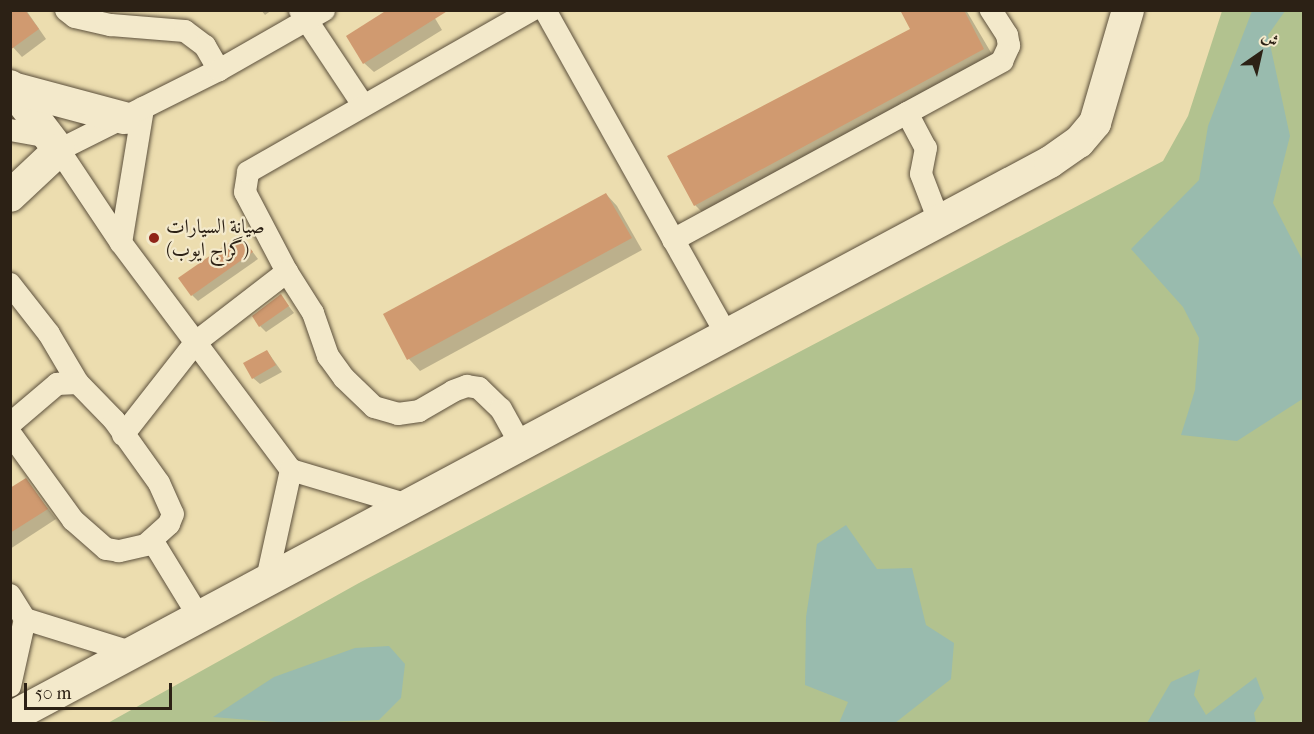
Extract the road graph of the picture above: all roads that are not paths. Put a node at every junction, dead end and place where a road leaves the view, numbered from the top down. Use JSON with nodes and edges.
{"nodes":[{"id":1,"x":66,"y":10,"type":"edge"},
{"id":2,"x":532,"y":10,"type":"edge"},
{"id":3,"x":545,"y":10,"type":"edge"},
{"id":4,"x":991,"y":10,"type":"edge"},
{"id":5,"x":310,"y":14,"type":"edge"},
{"id":6,"x":1120,"y":18,"type":"edge"},
{"id":7,"x":219,"y":70,"type":"junction"},
{"id":8,"x":11,"y":87,"type":"edge"},
{"id":9,"x":363,"y":105,"type":"junction"},
{"id":10,"x":133,"y":113,"type":"junction"},
{"id":11,"x":907,"y":113,"type":"junction"},
{"id":12,"x":10,"y":130,"type":"edge"},
{"id":13,"x":54,"y":144,"type":"junction"},
{"id":14,"x":10,"y":196,"type":"edge"},
{"id":15,"x":939,"y":221,"type":"junction"},
{"id":16,"x":673,"y":240,"type":"junction"},
{"id":17,"x":121,"y":243,"type":"junction"},
{"id":18,"x":287,"y":272,"type":"junction"},
{"id":19,"x":10,"y":284,"type":"edge"},
{"id":20,"x":726,"y":334,"type":"junction"},
{"id":21,"x":196,"y":342,"type":"junction"},
{"id":22,"x":78,"y":383,"type":"junction"},
{"id":23,"x":10,"y":424,"type":"edge"},
{"id":24,"x":10,"y":433,"type":"edge"},
{"id":25,"x":123,"y":435,"type":"junction"},
{"id":26,"x":520,"y":443,"type":"junction"},
{"id":27,"x":291,"y":470,"type":"junction"},
{"id":28,"x":405,"y":504,"type":"junction"},
{"id":29,"x":152,"y":540,"type":"junction"},
{"id":30,"x":267,"y":579,"type":"junction"},
{"id":31,"x":10,"y":595,"type":"edge"},
{"id":32,"x":199,"y":618,"type":"junction"},
{"id":33,"x":25,"y":619,"type":"junction"},
{"id":34,"x":134,"y":653,"type":"junction"},
{"id":35,"x":10,"y":686,"type":"edge"},
{"id":36,"x":10,"y":718,"type":"edge"}],
"edges":[{"from":1,"to":7,"type":"street"},
{"from":2,"to":9,"type":"street"},
{"from":3,"to":16,"type":"street"},
{"from":4,"to":11,"type":"street"},
{"from":5,"to":7,"type":"street"},
{"from":5,"to":9,"type":"street"},
{"from":6,"to":15,"type":"street"},
{"from":7,"to":10,"type":"street"},
{"from":8,"to":10,"type":"street"},
{"from":8,"to":13,"type":"street"},
{"from":9,"to":18,"type":"street"},
{"from":10,"to":13,"type":"street"},
{"from":10,"to":17,"type":"street"},
{"from":11,"to":15,"type":"street"},
{"from":11,"to":16,"type":"street"},
{"from":12,"to":13,"type":"street"},
{"from":13,"to":14,"type":"street"},
{"from":13,"to":17,"type":"street"},
{"from":15,"to":20,"type":"street"},
{"from":16,"to":20,"type":"street"},
{"from":17,"to":21,"type":"street"},
{"from":18,"to":21,"type":"street"},
{"from":18,"to":26,"type":"street"},
{"from":19,"to":22,"type":"street"},
{"from":20,"to":26,"type":"street"},
{"from":21,"to":25,"type":"street"},
{"from":21,"to":27,"type":"street"},
{"from":22,"to":23,"type":"street"},
{"from":22,"to":25,"type":"street"},
{"from":24,"to":29,"type":"street"},
{"from":25,"to":29,"type":"street"},
{"from":26,"to":28,"type":"street"},
{"from":27,"to":28,"type":"street"},
{"from":27,"to":30,"type":"street"},
{"from":28,"to":30,"type":"street"},
{"from":29,"to":32,"type":"street"},
{"from":30,"to":32,"type":"street"},
{"from":31,"to":33,"type":"street"},
{"from":32,"to":34,"type":"street"},
{"from":33,"to":34,"type":"street"},
{"from":33,"to":35,"type":"street"},
{"from":34,"to":36,"type":"street"}]}
